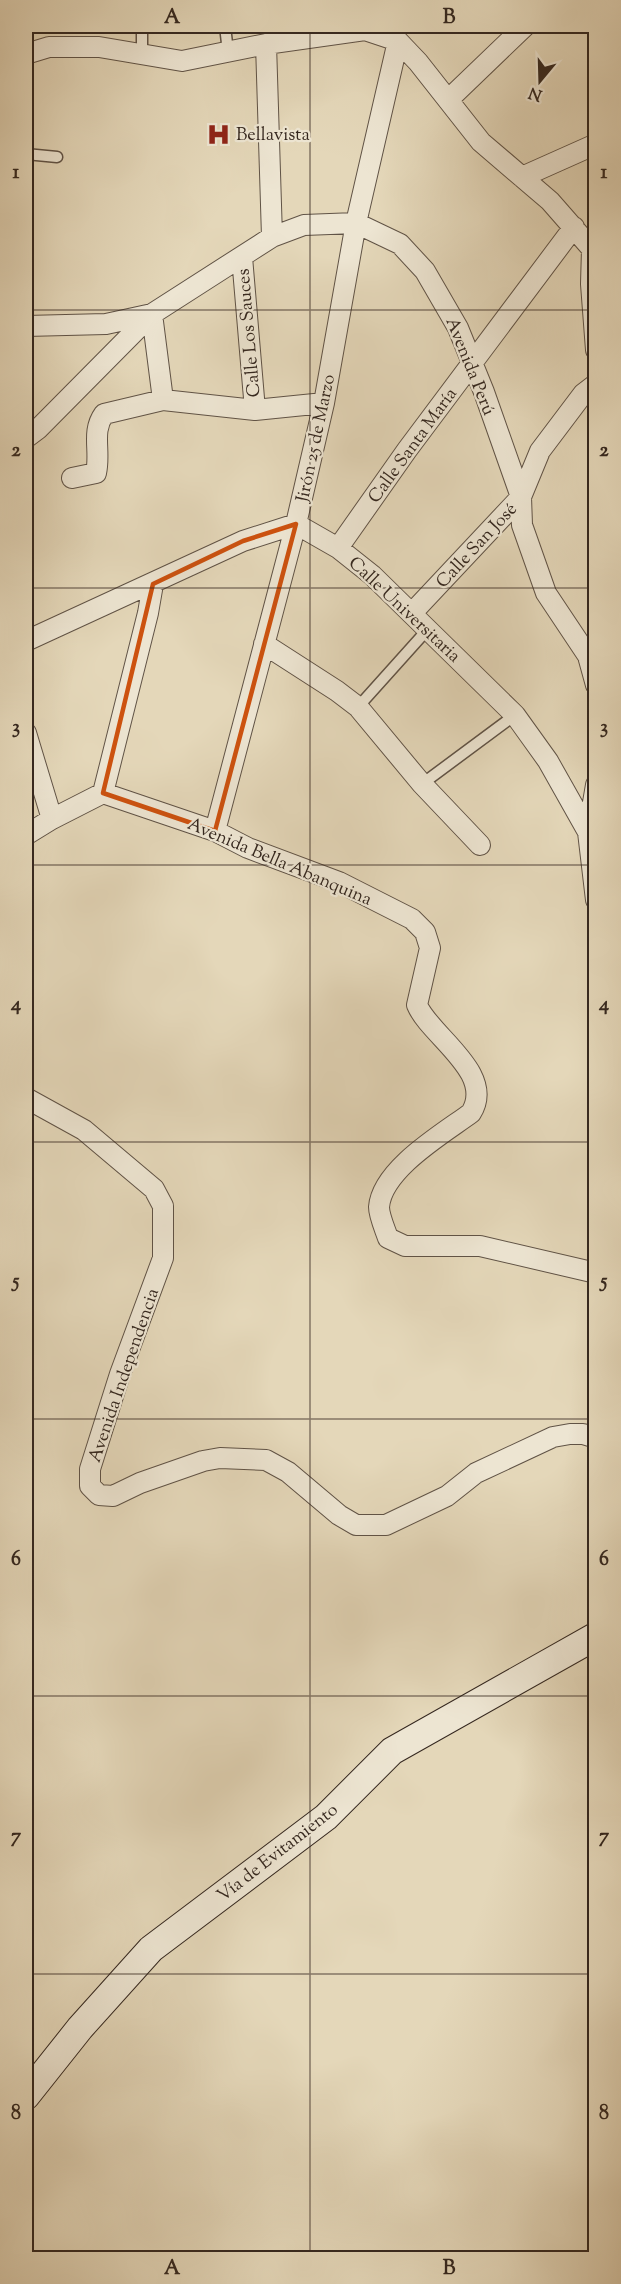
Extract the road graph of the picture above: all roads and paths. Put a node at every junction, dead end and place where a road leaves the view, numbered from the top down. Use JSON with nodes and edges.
{"nodes":[{"id":1,"x":142,"y":26,"type":"edge"},
{"id":2,"x":225,"y":26,"type":"edge"},
{"id":3,"x":525,"y":26,"type":"edge"},
{"id":4,"x":365,"y":28,"type":"edge"},
{"id":5,"x":398,"y":41,"type":"junction"},
{"id":6,"x":266,"y":44,"type":"junction"},
{"id":7,"x":228,"y":52,"type":"junction"},
{"id":8,"x":26,"y":54,"type":"edge"},
{"id":9,"x":142,"y":54,"type":"junction"},
{"id":10,"x":448,"y":100,"type":"junction"},
{"id":11,"x":596,"y":144,"type":"edge"},
{"id":12,"x":26,"y":154,"type":"edge"},
{"id":13,"x":57,"y":157,"type":"dead end"},
{"id":14,"x":522,"y":177,"type":"junction"},
{"id":15,"x":356,"y":222,"type":"junction"},
{"id":16,"x":574,"y":227,"type":"junction"},
{"id":17,"x":272,"y":237,"type":"junction"},
{"id":18,"x":242,"y":257,"type":"junction"},
{"id":19,"x":152,"y":314,"type":"junction"},
{"id":20,"x":26,"y":326,"type":"edge"},
{"id":21,"x":596,"y":350,"type":"edge"},
{"id":22,"x":472,"y":363,"type":"junction"},
{"id":23,"x":596,"y":384,"type":"edge"},
{"id":24,"x":164,"y":400,"type":"junction"},
{"id":25,"x":324,"y":403,"type":"junction"},
{"id":26,"x":255,"y":410,"type":"junction"},
{"id":27,"x":26,"y":438,"type":"edge"},
{"id":28,"x":72,"y":478,"type":"dead end"},
{"id":29,"x":521,"y":497,"type":"junction"},
{"id":30,"x":296,"y":525,"type":"junction"},
{"id":31,"x":338,"y":548,"type":"junction"},
{"id":32,"x":153,"y":584,"type":"junction"},
{"id":33,"x":412,"y":613,"type":"junction"},
{"id":34,"x":428,"y":629,"type":"junction"},
{"id":35,"x":26,"y":641,"type":"edge"},
{"id":36,"x":264,"y":644,"type":"junction"},
{"id":37,"x":596,"y":685,"type":"edge"},
{"id":38,"x":358,"y":706,"type":"junction"},
{"id":39,"x":515,"y":715,"type":"junction"},
{"id":40,"x":26,"y":733,"type":"edge"},
{"id":41,"x":422,"y":784,"type":"junction"},
{"id":42,"x":596,"y":785,"type":"edge"},
{"id":43,"x":103,"y":793,"type":"junction"},
{"id":44,"x":52,"y":819,"type":"junction"},
{"id":45,"x":215,"y":831,"type":"junction"},
{"id":46,"x":588,"y":832,"type":"junction"},
{"id":47,"x":26,"y":835,"type":"edge"},
{"id":48,"x":480,"y":845,"type":"dead end"},
{"id":49,"x":596,"y":900,"type":"edge"},
{"id":50,"x":26,"y":1098,"type":"edge"},
{"id":51,"x":596,"y":1273,"type":"edge"},
{"id":52,"x":596,"y":1438,"type":"edge"},
{"id":53,"x":596,"y":1636,"type":"edge"},
{"id":54,"x":26,"y":2096,"type":"edge"}],
"edges":[{"from":1,"to":9,"type":"lane"},
{"from":2,"to":7,"type":"lane"},
{"from":3,"to":10,"type":"street"},
{"from":4,"to":5,"type":"street"},
{"from":4,"to":6,"type":"street"},
{"from":5,"to":10,"type":"street"},
{"from":5,"to":15,"type":"street","name":"Jirón 25 de Marzo"},
{"from":6,"to":7,"type":"street"},
{"from":6,"to":17,"type":"street"},
{"from":7,"to":9,"type":"street"},
{"from":8,"to":9,"type":"street"},
{"from":10,"to":14,"type":"street"},
{"from":11,"to":14,"type":"street"},
{"from":12,"to":13,"type":"lane"},
{"from":14,"to":16,"type":"street"},
{"from":15,"to":17,"type":"street","name":"Avenida Perú"},
{"from":15,"to":22,"type":"street","name":"Avenida Perú"},
{"from":15,"to":25,"type":"street","name":"Jirón 25 de Marzo"},
{"from":16,"to":21,"type":"street"},
{"from":16,"to":22,"type":"street","name":"Calle Santa María"},
{"from":17,"to":18,"type":"street","name":"Avenida Perú"},
{"from":18,"to":19,"type":"street","name":"Avenida Perú"},
{"from":18,"to":26,"type":"street","name":"Calle Los Sauces"},
{"from":19,"to":20,"type":"street"},
{"from":19,"to":24,"type":"street"},
{"from":19,"to":27,"type":"street","name":"Avenida Perú"},
{"from":22,"to":29,"type":"street","name":"Avenida Perú"},
{"from":22,"to":31,"type":"street","name":"Calle Santa María"},
{"from":23,"to":29,"type":"street","name":"Calle San José"},
{"from":24,"to":26,"type":"street"},
{"from":24,"to":28,"type":"street"},
{"from":25,"to":26,"type":"street"},
{"from":25,"to":30,"type":"street","name":"Jirón 25 de Marzo"},
{"from":29,"to":33,"type":"street","name":"Calle San José"},
{"from":29,"to":37,"type":"street","name":"Avenida Perú"},
{"from":30,"to":31,"type":"street","name":"Calle Universitaria"},
{"from":30,"to":32,"type":"street"},
{"from":30,"to":36,"type":"street","name":"Jirón 25 de Marzo"},
{"from":31,"to":33,"type":"street","name":"Calle Universitaria"},
{"from":32,"to":35,"type":"street"},
{"from":32,"to":43,"type":"street"},
{"from":33,"to":34,"type":"street","name":"Calle Universitaria"},
{"from":34,"to":38,"type":"lane"},
{"from":34,"to":39,"type":"street","name":"Calle Universitaria"},
{"from":36,"to":38,"type":"street"},
{"from":36,"to":45,"type":"street","name":"Jirón 25 de Marzo"},
{"from":38,"to":41,"type":"street"},
{"from":39,"to":41,"type":"lane"},
{"from":39,"to":46,"type":"street","name":"Calle Universitaria"},
{"from":40,"to":44,"type":"street"},
{"from":41,"to":48,"type":"street"},
{"from":42,"to":46,"type":"street"},
{"from":43,"to":44,"type":"street"},
{"from":43,"to":45,"type":"street","name":"Avenida Bella Abanquina"},
{"from":44,"to":47,"type":"street"},
{"from":45,"to":51,"type":"street","name":"Avenida Bella Abanquina"},
{"from":46,"to":49,"type":"street"},
{"from":50,"to":52,"type":"street","name":"Avenida Independencia"},
{"from":53,"to":54,"type":"main road","name":"Vía de Evitamiento"}]}
